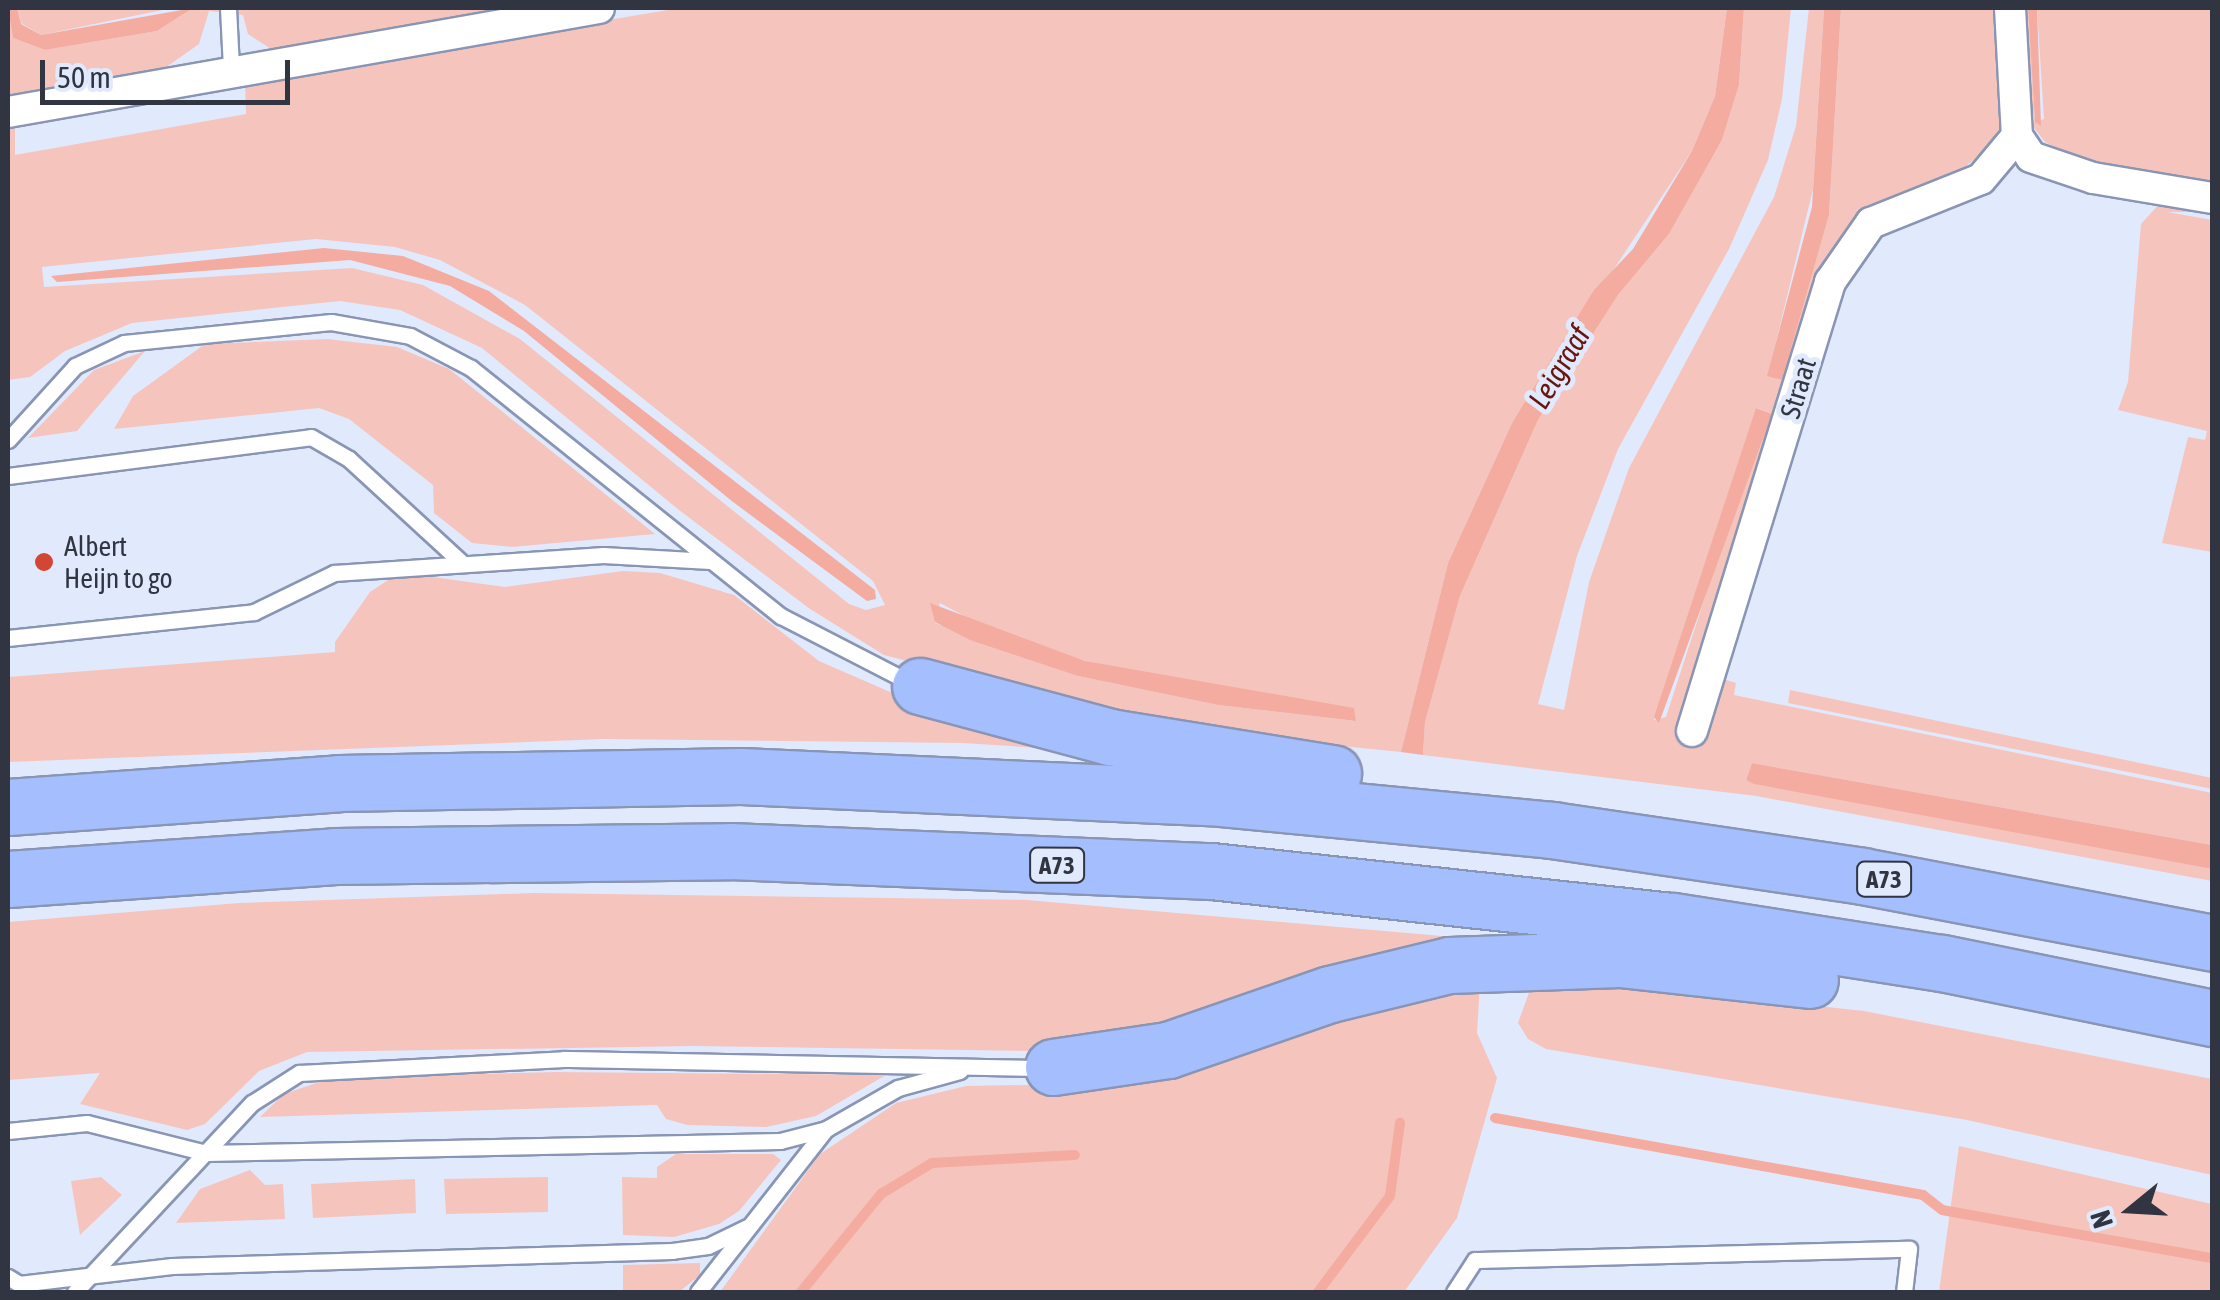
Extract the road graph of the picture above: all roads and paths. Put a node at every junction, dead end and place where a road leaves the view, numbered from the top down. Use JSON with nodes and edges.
{"nodes":[{"id":1,"x":599,"y":8,"type":"edge"},
{"id":2,"x":2010,"y":8,"type":"edge"},
{"id":3,"x":228,"y":11,"type":"edge"},
{"id":4,"x":231,"y":68,"type":"junction"},
{"id":5,"x":8,"y":112,"type":"edge"},
{"id":6,"x":2024,"y":146,"type":"junction"},
{"id":7,"x":2212,"y":198,"type":"edge"},
{"id":8,"x":8,"y":440,"type":"edge"},
{"id":9,"x":8,"y":476,"type":"edge"},
{"id":10,"x":710,"y":561,"type":"junction"},
{"id":11,"x":463,"y":564,"type":"junction"},
{"id":12,"x":8,"y":638,"type":"edge"},
{"id":13,"x":920,"y":686,"type":"joint"},
{"id":14,"x":1692,"y":731,"type":"dead end"},
{"id":15,"x":8,"y":806,"type":"edge"},
{"id":16,"x":1552,"y":830,"type":"junction"},
{"id":17,"x":8,"y":879,"type":"edge"},
{"id":18,"x":2212,"y":943,"type":"edge"},
{"id":19,"x":2099,"y":993,"type":"junction"},
{"id":20,"x":2212,"y":1018,"type":"edge"},
{"id":21,"x":989,"y":1067,"type":"junction"},
{"id":22,"x":1054,"y":1067,"type":"joint"},
{"id":23,"x":826,"y":1129,"type":"junction"},
{"id":24,"x":8,"y":1130,"type":"edge"},
{"id":25,"x":206,"y":1153,"type":"junction"},
{"id":26,"x":747,"y":1227,"type":"junction"},
{"id":27,"x":92,"y":1275,"type":"junction"},
{"id":28,"x":57,"y":1281,"type":"junction"},
{"id":29,"x":12,"y":1284,"type":"edge"},
{"id":30,"x":74,"y":1292,"type":"edge"},
{"id":31,"x":698,"y":1292,"type":"edge"},
{"id":32,"x":1454,"y":1292,"type":"edge"},
{"id":33,"x":1904,"y":1292,"type":"edge"}],
"edges":[{"from":1,"to":4,"type":"street"},
{"from":2,"to":6,"type":"street"},
{"from":3,"to":4,"type":"lane"},
{"from":4,"to":5,"type":"street"},
{"from":6,"to":7,"type":"street"},
{"from":6,"to":14,"type":"street","name":"Straat"},
{"from":8,"to":10,"type":"lane","number":"A73"},
{"from":9,"to":11,"type":"lane"},
{"from":10,"to":11,"type":"lane"},
{"from":10,"to":13,"type":"lane","number":"A73"},
{"from":11,"to":12,"type":"lane"},
{"from":13,"to":16,"type":"highway","number":"A73"},
{"from":15,"to":16,"type":"highway","number":"A73"},
{"from":16,"to":18,"type":"highway","number":"A73"},
{"from":17,"to":19,"type":"highway","number":"A73"},
{"from":19,"to":20,"type":"highway","number":"A73"},
{"from":19,"to":22,"type":"highway","number":"A73"},
{"from":21,"to":22,"type":"lane","number":"A73"},
{"from":21,"to":23,"type":"lane","number":"A73"},
{"from":21,"to":25,"type":"lane","number":"A73"},
{"from":23,"to":25,"type":"lane","number":"A73"},
{"from":23,"to":26,"type":"lane","number":"A73"},
{"from":24,"to":25,"type":"lane","number":"A73"},
{"from":25,"to":27,"type":"lane","number":"A73"},
{"from":26,"to":27,"type":"lane","number":"A73"},
{"from":26,"to":31,"type":"lane","number":"A73"},
{"from":27,"to":28,"type":"lane","number":"A73"},
{"from":27,"to":30,"type":"lane","number":"A73"},
{"from":28,"to":29,"type":"lane","number":"A73"},
{"from":28,"to":30,"type":"lane","number":"A73"},
{"from":32,"to":33,"type":"lane"}]}
